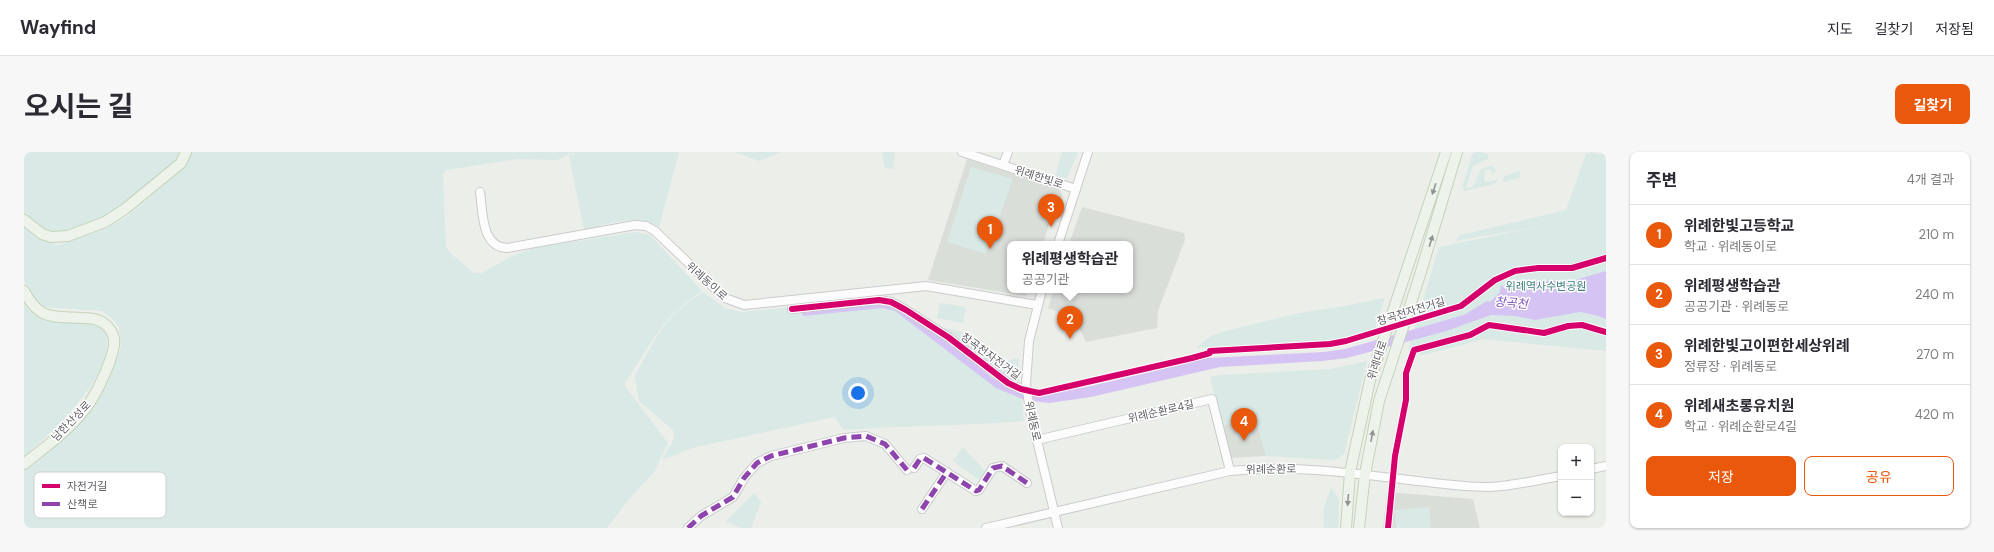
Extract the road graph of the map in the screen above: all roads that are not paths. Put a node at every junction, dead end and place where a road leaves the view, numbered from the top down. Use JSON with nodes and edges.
{"nodes":[{"id":1,"x":186,"y":152,"type":"edge"},
{"id":2,"x":962,"y":152,"type":"edge"},
{"id":3,"x":1008,"y":152,"type":"edge"},
{"id":4,"x":1088,"y":152,"type":"edge"},
{"id":5,"x":1446,"y":152,"type":"edge"},
{"id":6,"x":1457,"y":152,"type":"edge"},
{"id":7,"x":1003,"y":165,"type":"junction"},
{"id":8,"x":1076,"y":189,"type":"junction"},
{"id":9,"x":480,"y":192,"type":"dead end"},
{"id":10,"x":24,"y":220,"type":"edge"},
{"id":11,"x":1059,"y":241,"type":"edge"},
{"id":12,"x":24,"y":291,"type":"edge"},
{"id":13,"x":1041,"y":293,"type":"edge"},
{"id":14,"x":1037,"y":305,"type":"junction"},
{"id":15,"x":792,"y":309,"type":"dead end"},
{"id":16,"x":1022,"y":389,"type":"dead end"},
{"id":17,"x":1037,"y":440,"type":"junction"},
{"id":18,"x":24,"y":464,"type":"edge"},
{"id":19,"x":1606,"y":466,"type":"edge"},
{"id":20,"x":1594,"y":468,"type":"edge"},
{"id":21,"x":1230,"y":471,"type":"junction"},
{"id":22,"x":947,"y":472,"type":"junction"},
{"id":23,"x":1350,"y":472,"type":"junction"},
{"id":24,"x":1365,"y":474,"type":"junction"},
{"id":25,"x":1558,"y":477,"type":"edge"},
{"id":26,"x":1027,"y":483,"type":"dead end"},
{"id":27,"x":922,"y":509,"type":"dead end"},
{"id":28,"x":1054,"y":512,"type":"junction"},
{"id":29,"x":688,"y":528,"type":"edge"},
{"id":30,"x":986,"y":528,"type":"edge"},
{"id":31,"x":1058,"y":528,"type":"edge"},
{"id":32,"x":1346,"y":528,"type":"edge"},
{"id":33,"x":1359,"y":528,"type":"edge"}],
"edges":[{"from":1,"to":10,"type":"main road"},
{"from":2,"to":7,"type":"street","name":"위례한빛로"},
{"from":3,"to":7,"type":"street","name":"위례한빛로"},
{"from":4,"to":8,"type":"street"},
{"from":5,"to":23,"type":"main road","name":"위례대로","one_way":true},
{"from":24,"to":6,"type":"main road","name":"위례대로","one_way":true},
{"from":7,"to":8,"type":"street","name":"위례한빛로"},
{"from":8,"to":11,"type":"street"},
{"from":9,"to":14,"type":"street","name":"위례동이로"},
{"from":12,"to":18,"type":"main road","name":"남한산성로"},
{"from":13,"to":14,"type":"street","name":"위례동로"},
{"from":14,"to":17,"type":"street","name":"위례동로"},
{"from":15,"to":16,"type":"street","name":"창곡천자전거길"},
{"from":17,"to":21,"type":"street","name":"위례순환로4길"},
{"from":17,"to":28,"type":"street","name":"위례동로"},
{"from":19,"to":20,"type":"street"},
{"from":21,"to":23,"type":"street","name":"위례순환로"},
{"from":21,"to":28,"type":"street","name":"위례순환로"},
{"from":22,"to":26,"type":"street"},
{"from":22,"to":27,"type":"street"},
{"from":22,"to":29,"type":"street"},
{"from":23,"to":24,"type":"street","name":"위례순환로"},
{"from":23,"to":32,"type":"main road","name":"위례대로","one_way":true},
{"from":24,"to":25,"type":"street","name":"위례순환로"},
{"from":24,"to":33,"type":"main road","name":"위례대로"},
{"from":28,"to":30,"type":"street","name":"위례순환로"},
{"from":28,"to":31,"type":"street","name":"위례동로"}]}
